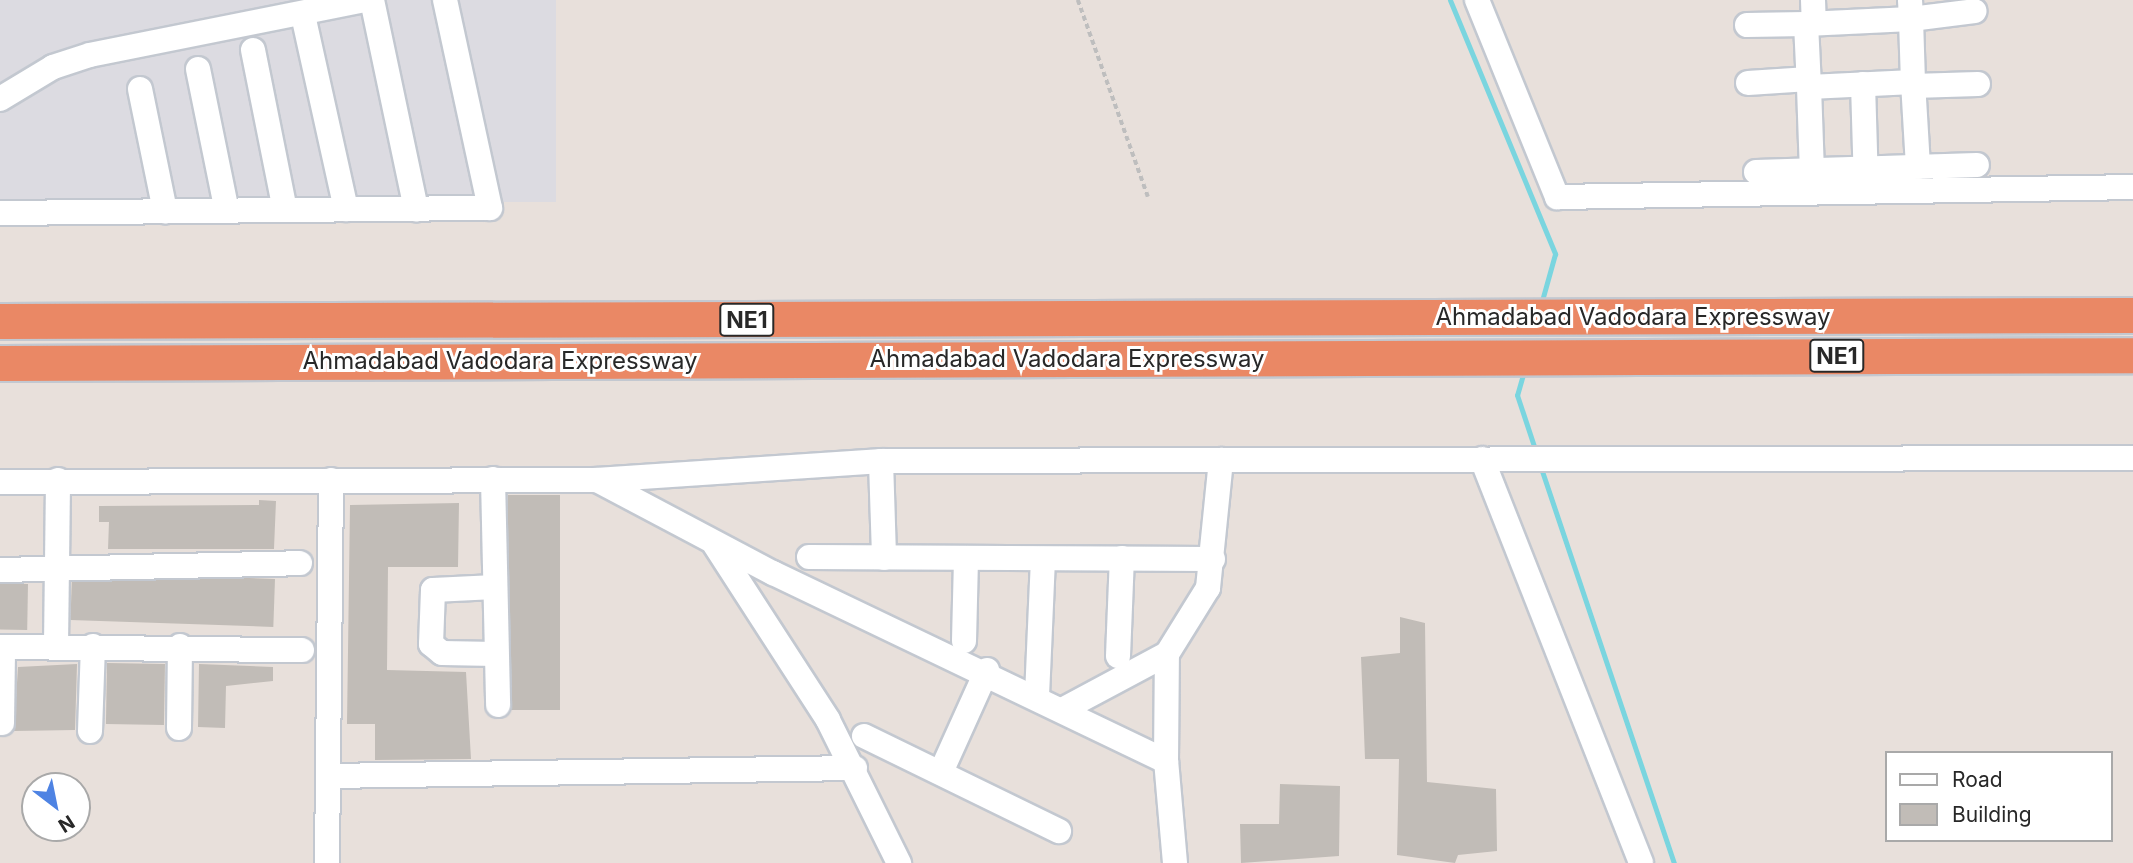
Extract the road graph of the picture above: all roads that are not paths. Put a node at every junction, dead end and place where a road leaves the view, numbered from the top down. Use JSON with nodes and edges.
{"nodes":[{"id":1,"x":366,"y":0,"type":"edge"},
{"id":2,"x":372,"y":0,"type":"edge"},
{"id":3,"x":445,"y":0,"type":"edge"},
{"id":4,"x":1477,"y":0,"type":"edge"},
{"id":5,"x":1910,"y":9,"type":"edge"},
{"id":6,"x":1975,"y":11,"type":"dead end"},
{"id":7,"x":303,"y":15,"type":"junction"},
{"id":8,"x":1811,"y":16,"type":"edge"},
{"id":9,"x":1747,"y":25,"type":"dead end"},
{"id":10,"x":253,"y":50,"type":"dead end"},
{"id":11,"x":198,"y":69,"type":"dead end"},
{"id":12,"x":1748,"y":83,"type":"dead end"},
{"id":13,"x":1809,"y":83,"type":"junction"},
{"id":14,"x":1863,"y":84,"type":"junction"},
{"id":15,"x":1913,"y":84,"type":"junction"},
{"id":16,"x":1978,"y":84,"type":"dead end"},
{"id":17,"x":140,"y":89,"type":"dead end"},
{"id":18,"x":0,"y":99,"type":"edge"},
{"id":19,"x":1977,"y":165,"type":"dead end"},
{"id":20,"x":1918,"y":167,"type":"junction"},
{"id":21,"x":1812,"y":171,"type":"junction"},
{"id":22,"x":1756,"y":172,"type":"dead end"},
{"id":23,"x":1866,"y":180,"type":"junction"},
{"id":24,"x":2133,"y":187,"type":"edge"},
{"id":25,"x":346,"y":209,"type":"junction"},
{"id":26,"x":416,"y":209,"type":"junction"},
{"id":27,"x":165,"y":211,"type":"junction"},
{"id":28,"x":227,"y":211,"type":"junction"},
{"id":29,"x":285,"y":211,"type":"junction"},
{"id":30,"x":0,"y":213,"type":"edge"},
{"id":31,"x":2133,"y":315,"type":"edge"},
{"id":32,"x":0,"y":321,"type":"edge"},
{"id":33,"x":2133,"y":355,"type":"edge"},
{"id":34,"x":0,"y":363,"type":"edge"},
{"id":35,"x":2133,"y":458,"type":"edge"},
{"id":36,"x":1482,"y":459,"type":"junction"},
{"id":37,"x":1221,"y":460,"type":"junction"},
{"id":38,"x":881,"y":461,"type":"junction"},
{"id":39,"x":493,"y":479,"type":"junction"},
{"id":40,"x":58,"y":480,"type":"junction"},
{"id":41,"x":331,"y":480,"type":"junction"},
{"id":42,"x":597,"y":480,"type":"junction"},
{"id":43,"x":0,"y":482,"type":"edge"},
{"id":44,"x":715,"y":544,"type":"junction"},
{"id":45,"x":809,"y":557,"type":"dead end"},
{"id":46,"x":884,"y":558,"type":"junction"},
{"id":47,"x":1122,"y":558,"type":"junction"},
{"id":48,"x":966,"y":559,"type":"junction"},
{"id":49,"x":1213,"y":559,"type":"junction"},
{"id":50,"x":1043,"y":560,"type":"junction"},
{"id":51,"x":300,"y":563,"type":"dead end"},
{"id":52,"x":0,"y":569,"type":"edge"},
{"id":53,"x":57,"y":569,"type":"junction"},
{"id":54,"x":495,"y":587,"type":"junction"},
{"id":55,"x":964,"y":640,"type":"dead end"},
{"id":56,"x":56,"y":646,"type":"junction"},
{"id":57,"x":93,"y":646,"type":"junction"},
{"id":58,"x":180,"y":646,"type":"junction"},
{"id":59,"x":1,"y":647,"type":"edge"},
{"id":60,"x":302,"y":650,"type":"dead end"},
{"id":61,"x":496,"y":654,"type":"junction"},
{"id":62,"x":1167,"y":654,"type":"junction"},
{"id":63,"x":1118,"y":656,"type":"dead end"},
{"id":64,"x":987,"y":670,"type":"junction"},
{"id":65,"x":1037,"y":696,"type":"junction"},
{"id":66,"x":498,"y":705,"type":"dead end"},
{"id":67,"x":1062,"y":710,"type":"junction"},
{"id":68,"x":2,"y":723,"type":"dead end"},
{"id":69,"x":179,"y":728,"type":"dead end"},
{"id":70,"x":90,"y":731,"type":"dead end"},
{"id":71,"x":864,"y":736,"type":"dead end"},
{"id":72,"x":1166,"y":761,"type":"junction"},
{"id":73,"x":855,"y":768,"type":"junction"},
{"id":74,"x":941,"y":772,"type":"junction"},
{"id":75,"x":328,"y":776,"type":"junction"},
{"id":76,"x":1059,"y":831,"type":"dead end"},
{"id":77,"x":327,"y":863,"type":"edge"},
{"id":78,"x":899,"y":863,"type":"edge"},
{"id":79,"x":1175,"y":863,"type":"edge"},
{"id":80,"x":1641,"y":863,"type":"edge"}],
"edges":[{"from":1,"to":7,"type":"street"},
{"from":2,"to":26,"type":"street"},
{"from":3,"to":26,"type":"street"},
{"from":4,"to":23,"type":"street"},
{"from":5,"to":6,"type":"street"},
{"from":5,"to":8,"type":"street"},
{"from":5,"to":15,"type":"street"},
{"from":7,"to":18,"type":"street"},
{"from":7,"to":25,"type":"street"},
{"from":8,"to":9,"type":"street"},
{"from":8,"to":13,"type":"street"},
{"from":10,"to":29,"type":"street"},
{"from":11,"to":28,"type":"street"},
{"from":12,"to":13,"type":"street"},
{"from":13,"to":14,"type":"street"},
{"from":13,"to":21,"type":"street"},
{"from":14,"to":15,"type":"street"},
{"from":14,"to":23,"type":"street"},
{"from":15,"to":16,"type":"street"},
{"from":15,"to":20,"type":"street"},
{"from":17,"to":27,"type":"street"},
{"from":19,"to":20,"type":"street"},
{"from":20,"to":23,"type":"street"},
{"from":21,"to":22,"type":"street"},
{"from":21,"to":23,"type":"street"},
{"from":23,"to":24,"type":"street"},
{"from":25,"to":26,"type":"street"},
{"from":25,"to":29,"type":"street"},
{"from":27,"to":28,"type":"street"},
{"from":27,"to":30,"type":"street"},
{"from":28,"to":29,"type":"street"},
{"from":31,"to":32,"type":"highway","name":"Ahmadabad Vadodara Expressway","number":"NE1"},
{"from":33,"to":34,"type":"highway","name":"Ahmadabad Vadodara Expressway","number":"NE1"},
{"from":35,"to":36,"type":"street"},
{"from":36,"to":37,"type":"street"},
{"from":36,"to":80,"type":"street"},
{"from":37,"to":38,"type":"street"},
{"from":37,"to":49,"type":"street"},
{"from":38,"to":42,"type":"street"},
{"from":38,"to":46,"type":"street"},
{"from":39,"to":41,"type":"street"},
{"from":39,"to":42,"type":"street"},
{"from":39,"to":54,"type":"street"},
{"from":40,"to":41,"type":"street"},
{"from":40,"to":43,"type":"street"},
{"from":40,"to":53,"type":"street"},
{"from":41,"to":75,"type":"street"},
{"from":42,"to":44,"type":"street"},
{"from":44,"to":64,"type":"street"},
{"from":44,"to":73,"type":"street"},
{"from":45,"to":46,"type":"street"},
{"from":46,"to":48,"type":"street"},
{"from":47,"to":49,"type":"street"},
{"from":47,"to":50,"type":"street"},
{"from":47,"to":63,"type":"street"},
{"from":48,"to":50,"type":"street"},
{"from":48,"to":55,"type":"street"},
{"from":49,"to":62,"type":"street"},
{"from":50,"to":65,"type":"street"},
{"from":51,"to":53,"type":"street"},
{"from":52,"to":53,"type":"street"},
{"from":53,"to":56,"type":"street"},
{"from":54,"to":61,"type":"street"},
{"from":54,"to":61,"type":"street"},
{"from":56,"to":57,"type":"street"},
{"from":56,"to":59,"type":"street"},
{"from":57,"to":58,"type":"street"},
{"from":57,"to":70,"type":"street"},
{"from":58,"to":60,"type":"street"},
{"from":58,"to":69,"type":"street"},
{"from":59,"to":68,"type":"street"},
{"from":61,"to":66,"type":"street"},
{"from":62,"to":67,"type":"street"},
{"from":62,"to":72,"type":"street"},
{"from":64,"to":65,"type":"street"},
{"from":64,"to":74,"type":"street"},
{"from":65,"to":67,"type":"street"},
{"from":67,"to":72,"type":"street"},
{"from":71,"to":74,"type":"street"},
{"from":72,"to":79,"type":"street"},
{"from":73,"to":75,"type":"street"},
{"from":73,"to":78,"type":"street"},
{"from":74,"to":76,"type":"street"},
{"from":75,"to":77,"type":"street"}]}
